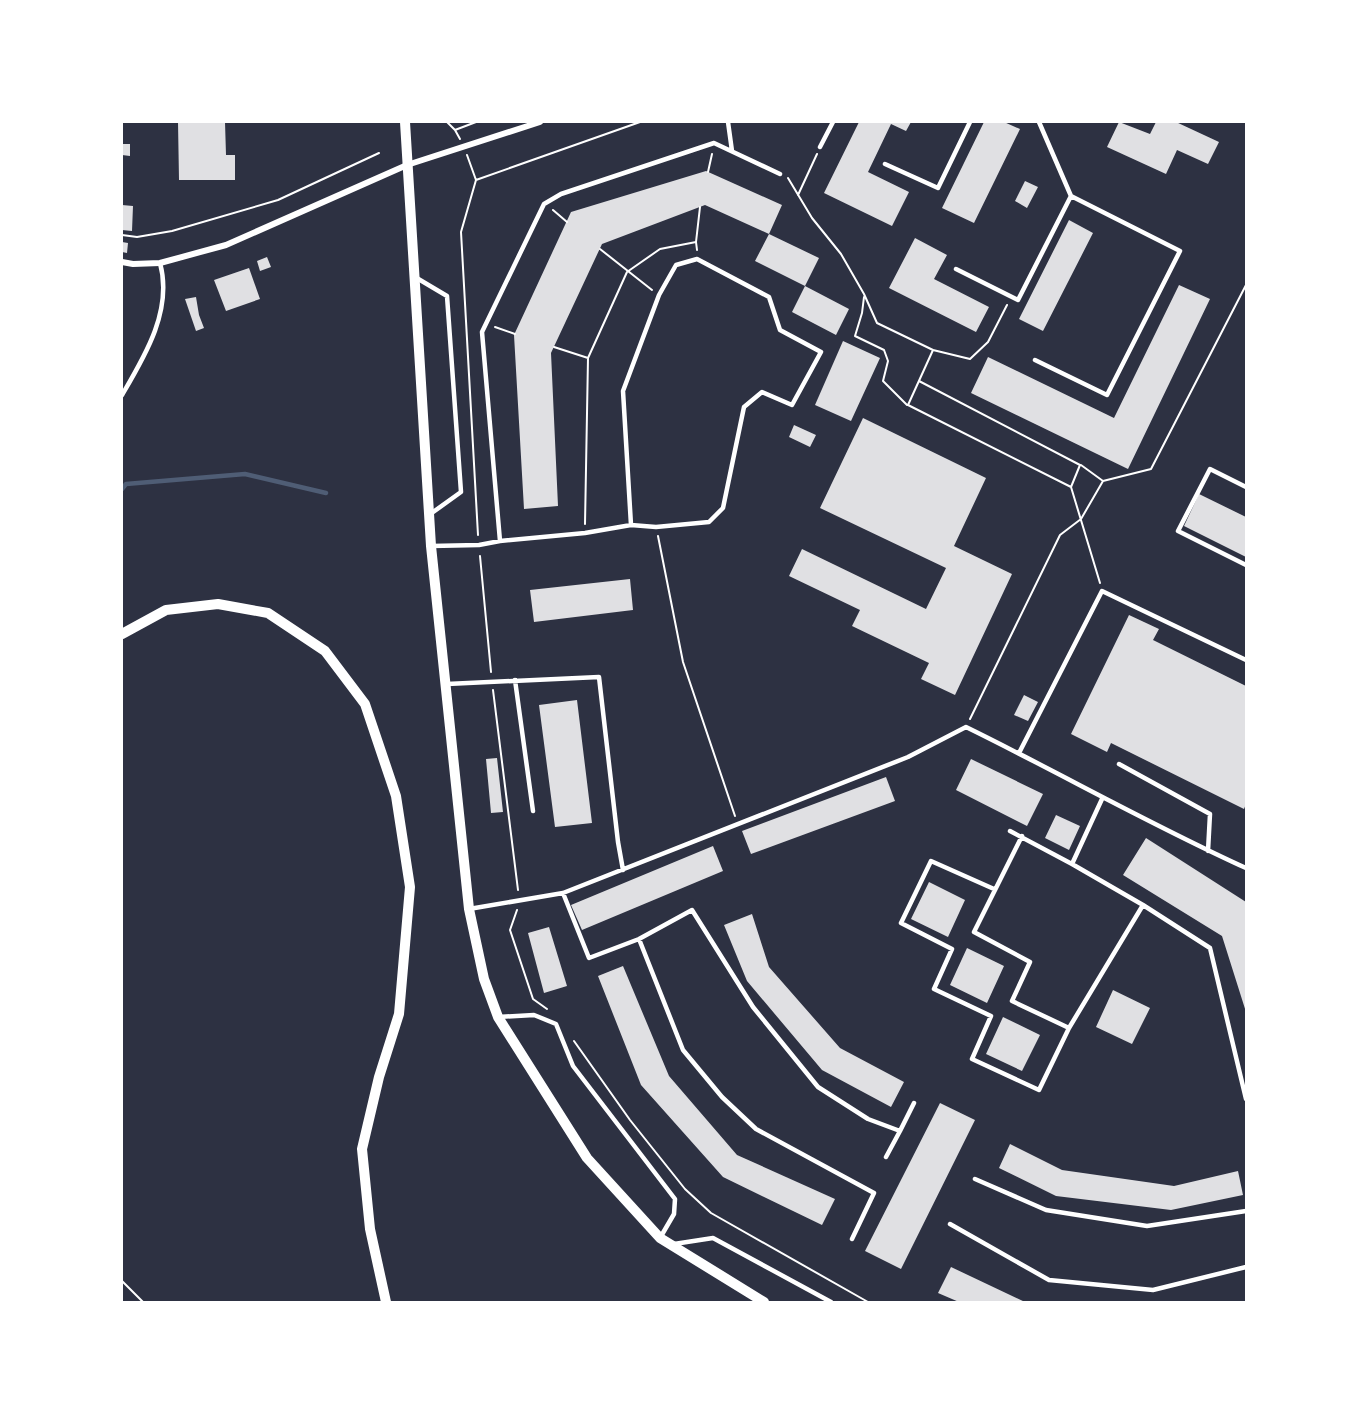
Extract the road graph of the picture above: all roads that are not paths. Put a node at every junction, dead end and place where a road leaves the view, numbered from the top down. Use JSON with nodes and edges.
{"nodes":[{"id":1,"x":405,"y":122,"type":"edge"},
{"id":2,"x":540,"y":122,"type":"edge"},
{"id":3,"x":728,"y":122,"type":"edge"},
{"id":4,"x":833,"y":122,"type":"edge"},
{"id":5,"x":970,"y":122,"type":"edge"},
{"id":6,"x":1039,"y":122,"type":"edge"},
{"id":7,"x":820,"y":147,"type":"road end"},
{"id":8,"x":732,"y":151,"type":"junction"},
{"id":9,"x":885,"y":164,"type":"dead end"},
{"id":10,"x":408,"y":165,"type":"junction"},
{"id":11,"x":780,"y":174,"type":"road end"},
{"id":12,"x":1071,"y":196,"type":"junction"},
{"id":13,"x":122,"y":262,"type":"edge"},
{"id":14,"x":160,"y":263,"type":"junction"},
{"id":15,"x":956,"y":269,"type":"dead end"},
{"id":16,"x":415,"y":277,"type":"junction"},
{"id":17,"x":1035,"y":360,"type":"dead end"},
{"id":18,"x":122,"y":395,"type":"edge"},
{"id":19,"x":1246,"y":487,"type":"edge"},
{"id":20,"x":429,"y":515,"type":"junction"},
{"id":21,"x":631,"y":525,"type":"junction"},
{"id":22,"x":500,"y":541,"type":"junction"},
{"id":23,"x":431,"y":546,"type":"junction"},
{"id":24,"x":1246,"y":565,"type":"edge"},
{"id":25,"x":122,"y":634,"type":"edge"},
{"id":26,"x":1246,"y":660,"type":"edge"},
{"id":27,"x":515,"y":680,"type":"junction"},
{"id":28,"x":444,"y":684,"type":"junction"},
{"id":29,"x":1019,"y":753,"type":"junction"},
{"id":30,"x":1119,"y":764,"type":"dead end"},
{"id":31,"x":1102,"y":799,"type":"junction"},
{"id":32,"x":533,"y":811,"type":"dead end"},
{"id":33,"x":1010,"y":831,"type":"dead end"},
{"id":34,"x":1022,"y":836,"type":"junction"},
{"id":35,"x":1208,"y":851,"type":"junction"},
{"id":36,"x":1072,"y":864,"type":"junction"},
{"id":37,"x":1246,"y":868,"type":"edge"},
{"id":38,"x":623,"y":870,"type":"junction"},
{"id":39,"x":994,"y":889,"type":"junction"},
{"id":40,"x":563,"y":893,"type":"junction"},
{"id":41,"x":1143,"y":904,"type":"junction"},
{"id":42,"x":469,"y":909,"type":"junction"},
{"id":43,"x":639,"y":939,"type":"junction"},
{"id":44,"x":498,"y":1017,"type":"junction"},
{"id":45,"x":1069,"y":1028,"type":"junction"},
{"id":46,"x":1246,"y":1099,"type":"edge"},
{"id":47,"x":914,"y":1103,"type":"dead end"},
{"id":48,"x":900,"y":1131,"type":"junction"},
{"id":49,"x":886,"y":1157,"type":"dead end"},
{"id":50,"x":975,"y":1179,"type":"dead end"},
{"id":51,"x":1246,"y":1211,"type":"edge"},
{"id":52,"x":950,"y":1224,"type":"dead end"},
{"id":53,"x":852,"y":1239,"type":"dead end"},
{"id":54,"x":664,"y":1241,"type":"junction"},
{"id":55,"x":1246,"y":1267,"type":"edge"},
{"id":56,"x":386,"y":1302,"type":"edge"},
{"id":57,"x":764,"y":1302,"type":"edge"},
{"id":58,"x":831,"y":1302,"type":"edge"}],
"edges":[{"from":1,"to":10,"type":"street"},
{"from":2,"to":10,"type":"street"},
{"from":3,"to":8,"type":"lane"},
{"from":4,"to":7,"type":"lane"},
{"from":5,"to":9,"type":"lane"},
{"from":6,"to":12,"type":"lane"},
{"from":8,"to":11,"type":"lane"},
{"from":8,"to":22,"type":"lane"},
{"from":10,"to":14,"type":"street"},
{"from":10,"to":16,"type":"street"},
{"from":12,"to":15,"type":"lane"},
{"from":12,"to":17,"type":"lane"},
{"from":13,"to":14,"type":"street"},
{"from":14,"to":18,"type":"lane"},
{"from":16,"to":20,"type":"street"},
{"from":16,"to":20,"type":"lane"},
{"from":19,"to":24,"type":"lane"},
{"from":20,"to":23,"type":"street"},
{"from":21,"to":21,"type":"lane"},
{"from":21,"to":22,"type":"lane"},
{"from":22,"to":23,"type":"lane"},
{"from":23,"to":28,"type":"street"},
{"from":25,"to":56,"type":"street"},
{"from":26,"to":29,"type":"lane"},
{"from":27,"to":28,"type":"lane"},
{"from":27,"to":32,"type":"lane"},
{"from":27,"to":38,"type":"lane"},
{"from":28,"to":42,"type":"street"},
{"from":29,"to":31,"type":"lane"},
{"from":29,"to":38,"type":"lane"},
{"from":30,"to":35,"type":"lane"},
{"from":31,"to":35,"type":"lane"},
{"from":31,"to":36,"type":"lane"},
{"from":33,"to":34,"type":"lane"},
{"from":34,"to":36,"type":"lane"},
{"from":34,"to":39,"type":"lane"},
{"from":35,"to":37,"type":"lane"},
{"from":36,"to":41,"type":"lane"},
{"from":38,"to":40,"type":"lane"},
{"from":39,"to":45,"type":"lane"},
{"from":39,"to":45,"type":"lane"},
{"from":40,"to":42,"type":"lane"},
{"from":40,"to":43,"type":"lane"},
{"from":41,"to":45,"type":"lane"},
{"from":41,"to":46,"type":"lane"},
{"from":42,"to":44,"type":"street"},
{"from":43,"to":48,"type":"lane"},
{"from":43,"to":53,"type":"lane"},
{"from":44,"to":54,"type":"street"},
{"from":44,"to":54,"type":"lane"},
{"from":47,"to":48,"type":"lane"},
{"from":48,"to":49,"type":"lane"},
{"from":50,"to":51,"type":"lane"},
{"from":52,"to":55,"type":"lane"},
{"from":54,"to":57,"type":"street"},
{"from":54,"to":58,"type":"lane"}]}
